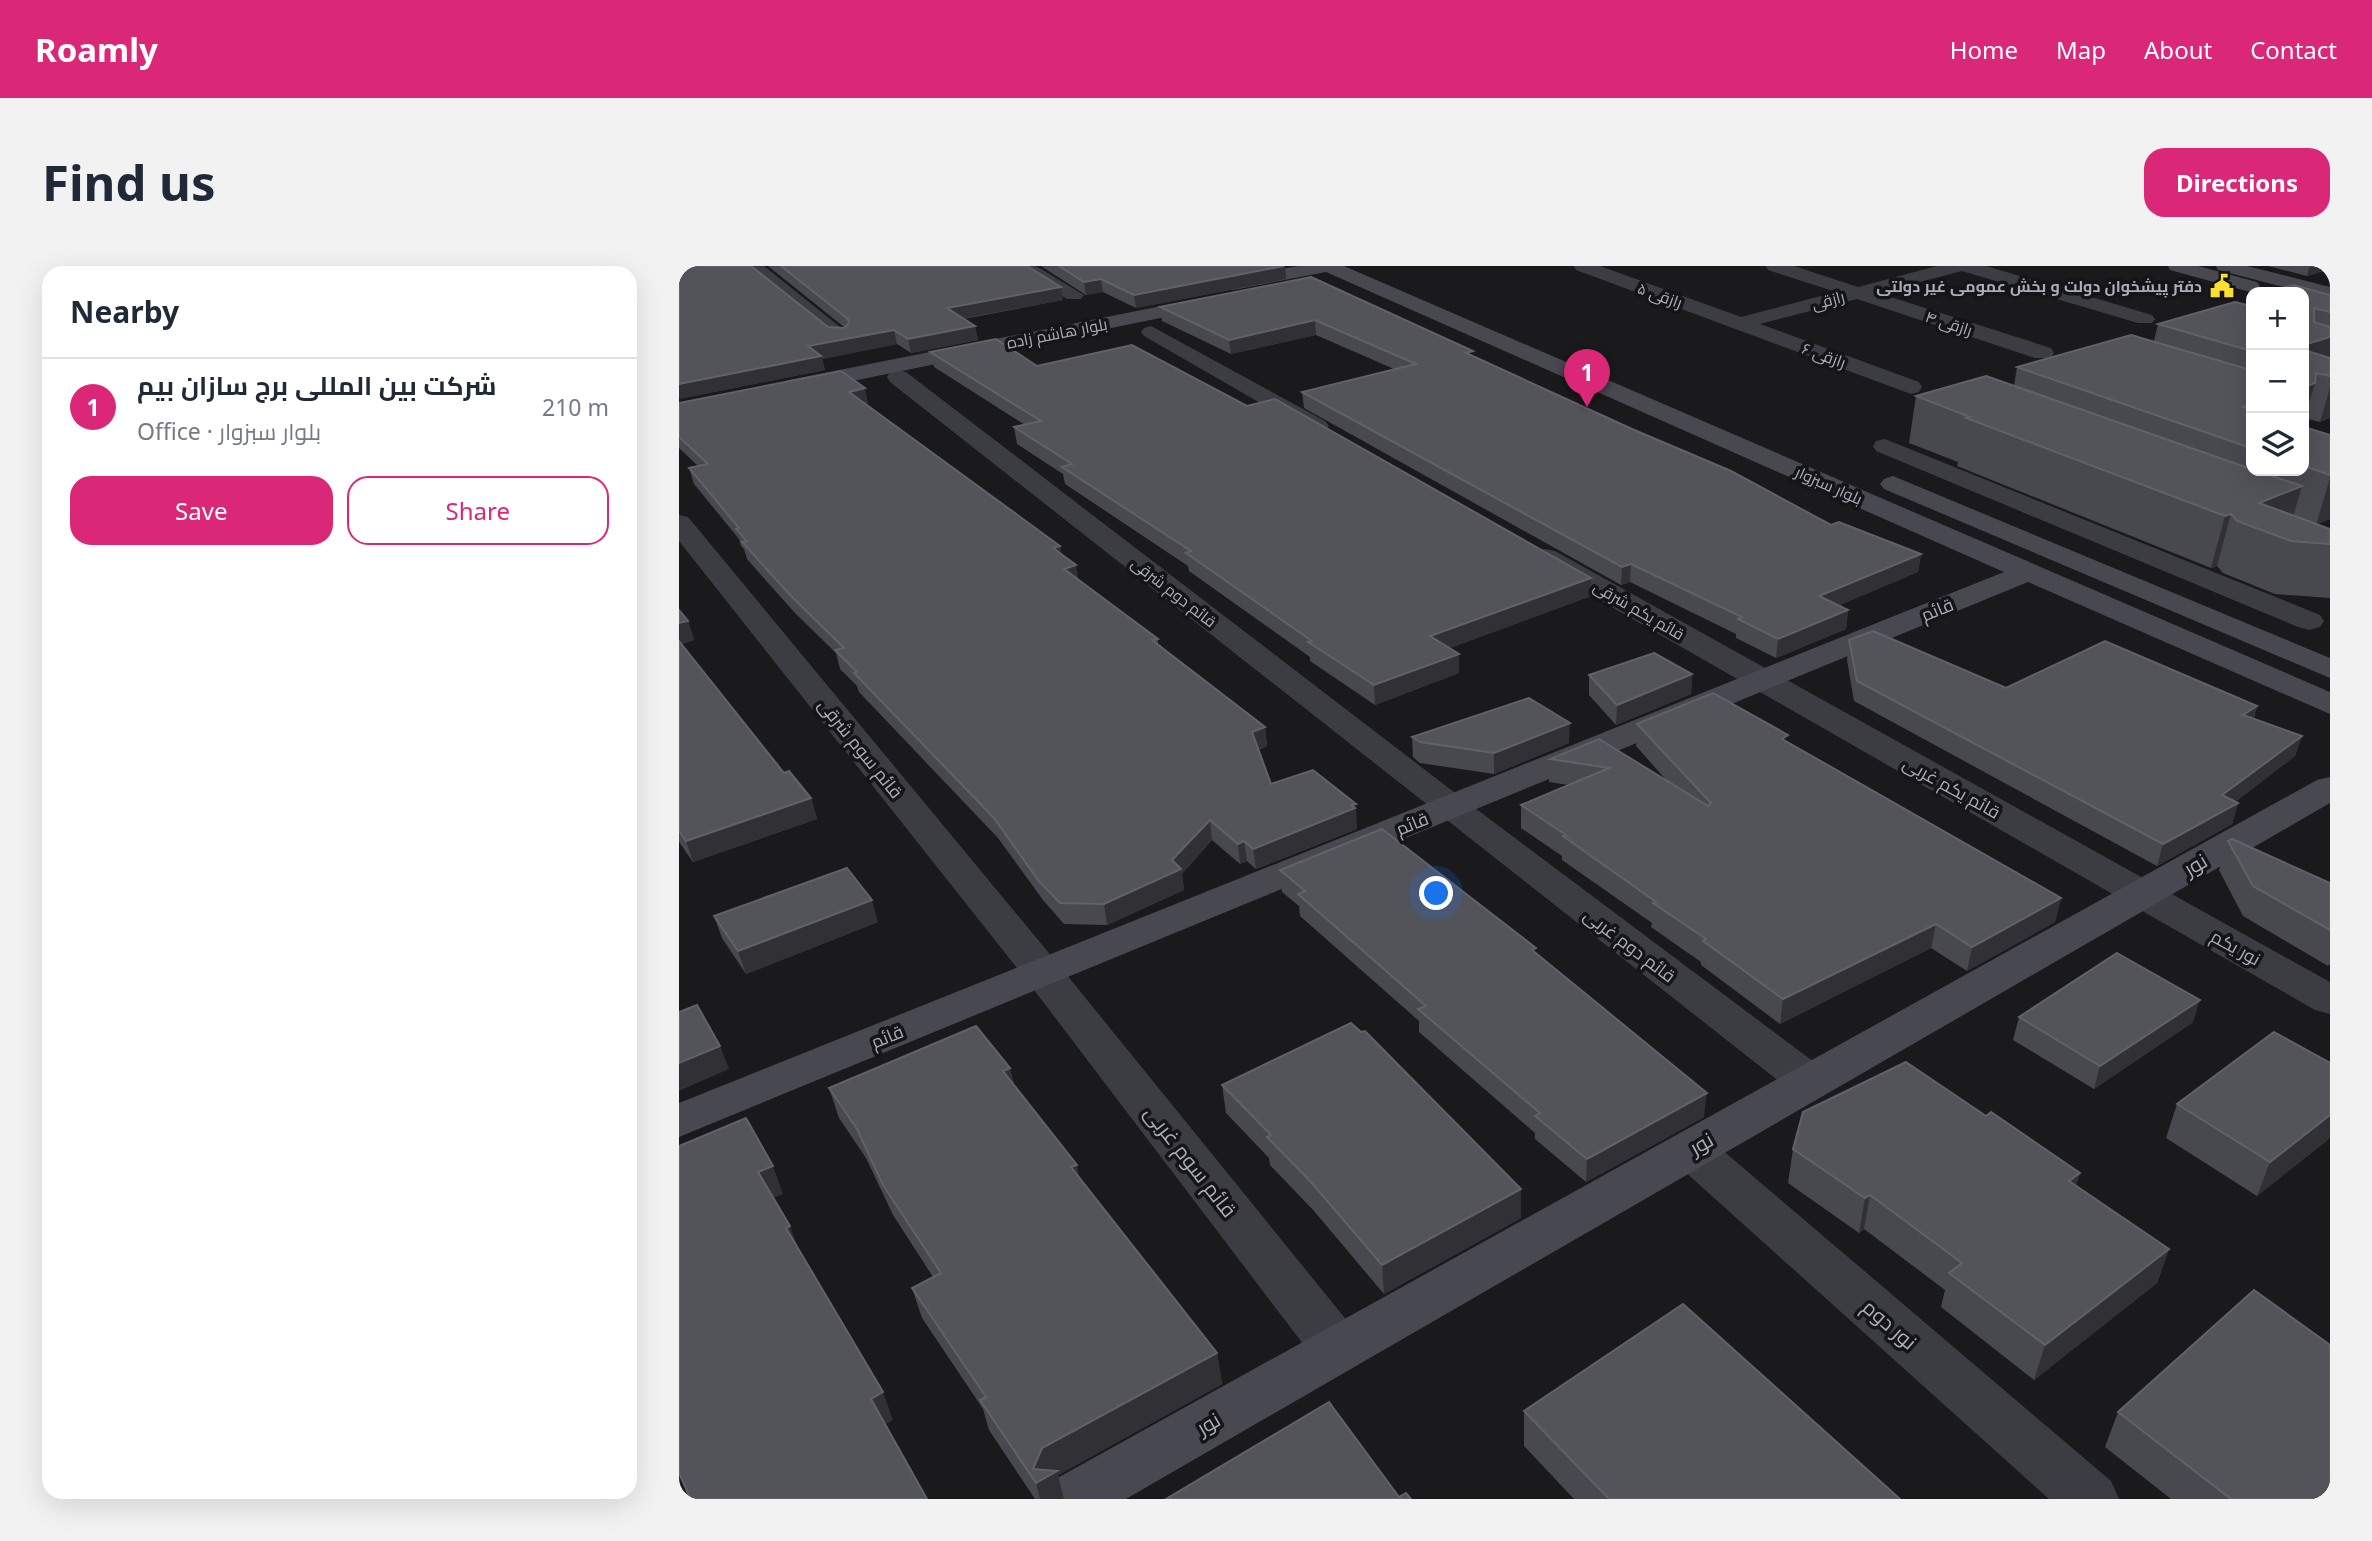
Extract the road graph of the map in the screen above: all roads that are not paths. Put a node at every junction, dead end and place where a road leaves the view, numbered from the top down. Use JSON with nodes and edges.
{"nodes":[{"id":1,"x":752,"y":266,"type":"edge"},
{"id":2,"x":1022,"y":266,"type":"edge"},
{"id":3,"x":1583,"y":266,"type":"edge"},
{"id":4,"x":1775,"y":266,"type":"edge"},
{"id":5,"x":1959,"y":266,"type":"edge"},
{"id":6,"x":1966,"y":266,"type":"edge"},
{"id":7,"x":2177,"y":266,"type":"edge"},
{"id":8,"x":2225,"y":266,"type":"edge"},
{"id":9,"x":1379,"y":267,"type":"edge"},
{"id":10,"x":1334,"y":269,"type":"edge"},
{"id":11,"x":2255,"y":287,"type":"edge"},
{"id":12,"x":1855,"y":293,"type":"junction"},
{"id":13,"x":2330,"y":293,"type":"edge"},
{"id":14,"x":1074,"y":295,"type":"edge"},
{"id":15,"x":2309,"y":301,"type":"edge"},
{"id":16,"x":2330,"y":307,"type":"edge"},
{"id":17,"x":2145,"y":319,"type":"dead end"},
{"id":18,"x":1738,"y":324,"type":"junction"},
{"id":19,"x":1151,"y":332,"type":"dead end"},
{"id":20,"x":840,"y":335,"type":"edge"},
{"id":21,"x":2043,"y":353,"type":"dead end"},
{"id":22,"x":782,"y":373,"type":"edge"},
{"id":23,"x":898,"y":377,"type":"dead end"},
{"id":24,"x":1911,"y":387,"type":"dead end"},
{"id":25,"x":769,"y":391,"type":"edge"},
{"id":26,"x":1714,"y":409,"type":"dead end"},
{"id":27,"x":1343,"y":441,"type":"edge"},
{"id":28,"x":1885,"y":446,"type":"dead end"},
{"id":29,"x":1867,"y":473,"type":"dead end"},
{"id":30,"x":679,"y":523,"type":"edge"},
{"id":31,"x":1523,"y":544,"type":"edge"},
{"id":32,"x":2028,"y":572,"type":"junction"},
{"id":33,"x":2319,"y":616,"type":"edge"},
{"id":34,"x":2263,"y":641,"type":"junction"},
{"id":35,"x":2326,"y":663,"type":"edge"},
{"id":36,"x":1762,"y":680,"type":"junction"},
{"id":37,"x":2330,"y":704,"type":"edge"},
{"id":38,"x":2330,"y":788,"type":"edge"},
{"id":39,"x":1450,"y":807,"type":"junction"},
{"id":40,"x":2141,"y":895,"type":"junction"},
{"id":41,"x":1043,"y":973,"type":"junction"},
{"id":42,"x":2330,"y":1000,"type":"edge"},
{"id":43,"x":1809,"y":1082,"type":"junction"},
{"id":44,"x":679,"y":1121,"type":"edge"},
{"id":45,"x":1691,"y":1149,"type":"junction"},
{"id":46,"x":1338,"y":1349,"type":"junction"},
{"id":47,"x":1073,"y":1499,"type":"edge"},
{"id":48,"x":2090,"y":1499,"type":"edge"}],
"edges":[{"from":1,"to":20,"type":"street"},
{"from":2,"to":14,"type":"street"},
{"from":3,"to":18,"type":"street","name":"رازقی ۵"},
{"from":4,"to":12,"type":"street","name":"رازقی ۴"},
{"from":5,"to":12,"type":"street","name":"رازقی"},
{"from":6,"to":17,"type":"street"},
{"from":7,"to":11,"type":"street"},
{"from":8,"to":13,"type":"street"},
{"from":9,"to":10,"type":"street","name":"بلوار هاشم زاده"},
{"from":9,"to":26,"type":"street"},
{"from":10,"to":22,"type":"street","name":"بلوار هاشم زاده"},
{"from":10,"to":25,"type":"street","name":"بلوار هاشم زاده"},
{"from":10,"to":32,"type":"street","name":"بلوار سبزوار"},
{"from":12,"to":18,"type":"street","name":"رازقی"},
{"from":12,"to":21,"type":"street","name":"رازقی ۴"},
{"from":15,"to":16,"type":"street"},
{"from":18,"to":24,"type":"street","name":"رازقی ۶"},
{"from":19,"to":27,"type":"street"},
{"from":23,"to":39,"type":"street","name":"قائم دوم شرقی"},
{"from":28,"to":33,"type":"street"},
{"from":29,"to":34,"type":"street","name":"بلوار سبزوار"},
{"from":30,"to":41,"type":"street","name":"قائم سوم شرقی"},
{"from":31,"to":36,"type":"street","name":"قائم یکم شرقی"},
{"from":32,"to":36,"type":"street","name":"قائم"},
{"from":32,"to":37,"type":"street","name":"بلوار سبزوار"},
{"from":33,"to":34,"type":"street"},
{"from":34,"to":35,"type":"street","name":"بلوار سبزوار"},
{"from":36,"to":39,"type":"street","name":"قائم"},
{"from":36,"to":40,"type":"street","name":"قائم یکم غربی"},
{"from":38,"to":40,"type":"street","name":"نور"},
{"from":39,"to":41,"type":"street","name":"قائم"},
{"from":39,"to":43,"type":"street","name":"قائم دوم غربی"},
{"from":40,"to":42,"type":"street","name":"نور یکم"},
{"from":40,"to":43,"type":"street","name":"نور"},
{"from":41,"to":44,"type":"street","name":"قائم"},
{"from":41,"to":46,"type":"street","name":"قائم سوم غربی"},
{"from":43,"to":45,"type":"street","name":"نور"},
{"from":45,"to":46,"type":"street","name":"نور"},
{"from":45,"to":48,"type":"street","name":"نور دوم"},
{"from":46,"to":47,"type":"street","name":"نور"}]}
